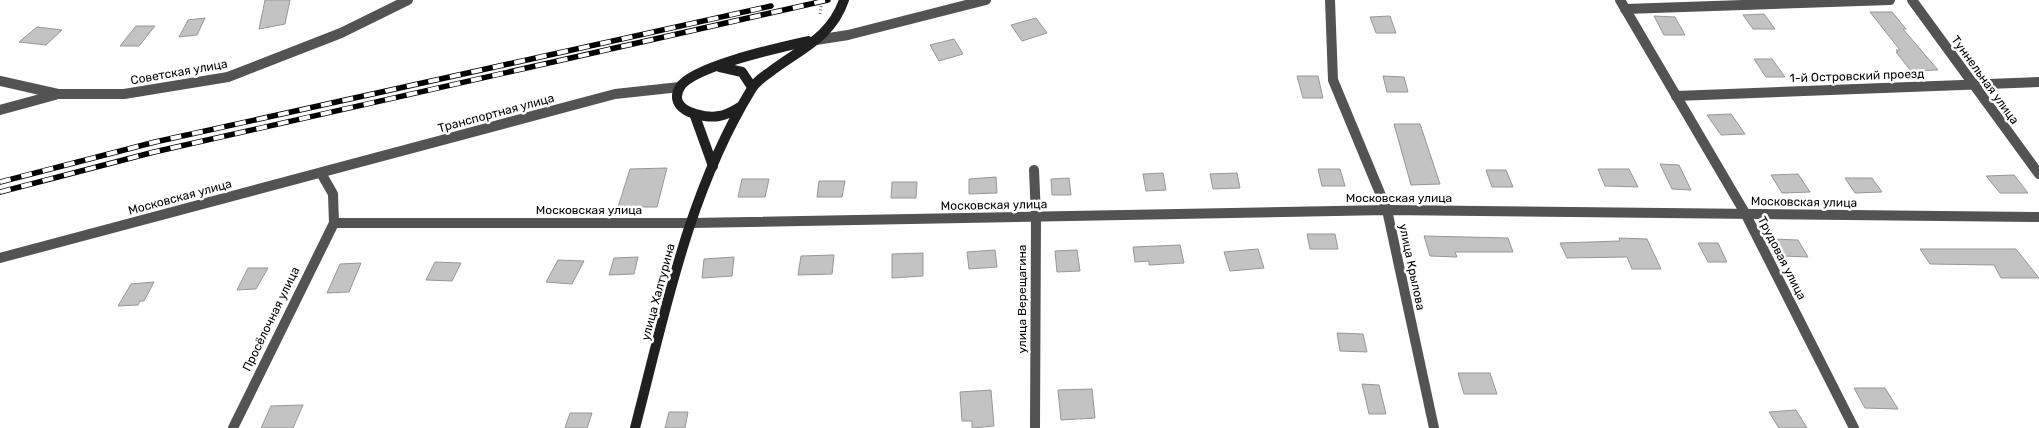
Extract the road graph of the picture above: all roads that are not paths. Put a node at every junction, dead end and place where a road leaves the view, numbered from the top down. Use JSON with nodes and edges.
{"nodes":[{"id":1,"x":408,"y":0,"type":"edge"},
{"id":2,"x":844,"y":0,"type":"edge"},
{"id":3,"x":986,"y":0,"type":"edge"},
{"id":4,"x":1330,"y":0,"type":"edge"},
{"id":5,"x":1890,"y":0,"type":"edge"},
{"id":6,"x":1912,"y":0,"type":"edge"},
{"id":7,"x":1623,"y":4,"type":"edge"},
{"id":8,"x":816,"y":40,"type":"junction"},
{"id":9,"x":719,"y":67,"type":"junction"},
{"id":10,"x":0,"y":81,"type":"edge"},
{"id":11,"x":2039,"y":82,"type":"edge"},
{"id":12,"x":1974,"y":85,"type":"junction"},
{"id":13,"x":680,"y":87,"type":"junction"},
{"id":14,"x":752,"y":87,"type":"junction"},
{"id":15,"x":58,"y":94,"type":"junction"},
{"id":16,"x":1676,"y":96,"type":"junction"},
{"id":17,"x":741,"y":106,"type":"junction"},
{"id":18,"x":0,"y":110,"type":"edge"},
{"id":19,"x":695,"y":116,"type":"junction"},
{"id":20,"x":713,"y":166,"type":"junction"},
{"id":21,"x":1034,"y":170,"type":"dead end"},
{"id":22,"x":321,"y":173,"type":"junction"},
{"id":23,"x":2039,"y":174,"type":"edge"},
{"id":24,"x":1387,"y":210,"type":"junction"},
{"id":25,"x":1745,"y":214,"type":"junction"},
{"id":26,"x":1036,"y":216,"type":"junction"},
{"id":27,"x":2039,"y":217,"type":"edge"},
{"id":28,"x":334,"y":223,"type":"junction"},
{"id":29,"x":691,"y":223,"type":"junction"},
{"id":30,"x":0,"y":258,"type":"edge"},
{"id":31,"x":232,"y":428,"type":"edge"},
{"id":32,"x":635,"y":428,"type":"edge"},
{"id":33,"x":1035,"y":428,"type":"edge"},
{"id":34,"x":1434,"y":428,"type":"edge"},
{"id":35,"x":1854,"y":428,"type":"edge"}],
"edges":[{"from":1,"to":15,"type":"street","name":"Советская улица"},
{"from":2,"to":8,"type":"main road"},
{"from":3,"to":8,"type":"street"},
{"from":4,"to":24,"type":"street","name":"улица Крылова"},
{"from":5,"to":7,"type":"street"},
{"from":6,"to":12,"type":"street","name":"Туннельная улица"},
{"from":7,"to":16,"type":"street","name":"Трудовая улица"},
{"from":8,"to":9,"type":"main road"},
{"from":8,"to":14,"type":"main road"},
{"from":9,"to":13,"type":"main road"},
{"from":9,"to":14,"type":"main road"},
{"from":10,"to":15,"type":"street","name":"Советская улица"},
{"from":11,"to":12,"type":"street","name":"1-й Островский проезд"},
{"from":12,"to":16,"type":"street","name":"1-й Островский проезд"},
{"from":12,"to":23,"type":"street","name":"Туннельная улица"},
{"from":13,"to":19,"type":"main road"},
{"from":13,"to":22,"type":"street","name":"Транспортная улица"},
{"from":14,"to":17,"type":"main road"},
{"from":15,"to":18,"type":"street"},
{"from":16,"to":25,"type":"street","name":"Трудовая улица"},
{"from":17,"to":19,"type":"main road"},
{"from":17,"to":20,"type":"main road","name":"улица Халтурина"},
{"from":19,"to":20,"type":"main road"},
{"from":20,"to":29,"type":"main road","name":"улица Халтурина"},
{"from":21,"to":26,"type":"street","name":"улица Верещагина"},
{"from":22,"to":28,"type":"street"},
{"from":22,"to":30,"type":"street","name":"Московская улица"},
{"from":24,"to":25,"type":"street","name":"Московская улица"},
{"from":24,"to":26,"type":"street","name":"Московская улица"},
{"from":24,"to":34,"type":"street","name":"улица Крылова"},
{"from":25,"to":27,"type":"street","name":"Московская улица"},
{"from":25,"to":35,"type":"street","name":"Трудовая улица"},
{"from":26,"to":29,"type":"street","name":"Московская улица"},
{"from":26,"to":33,"type":"street","name":"улица Верещагина"},
{"from":28,"to":29,"type":"street","name":"Московская улица"},
{"from":28,"to":31,"type":"street","name":"Просёлочная улица"},
{"from":29,"to":32,"type":"main road","name":"улица Халтурина"}]}
